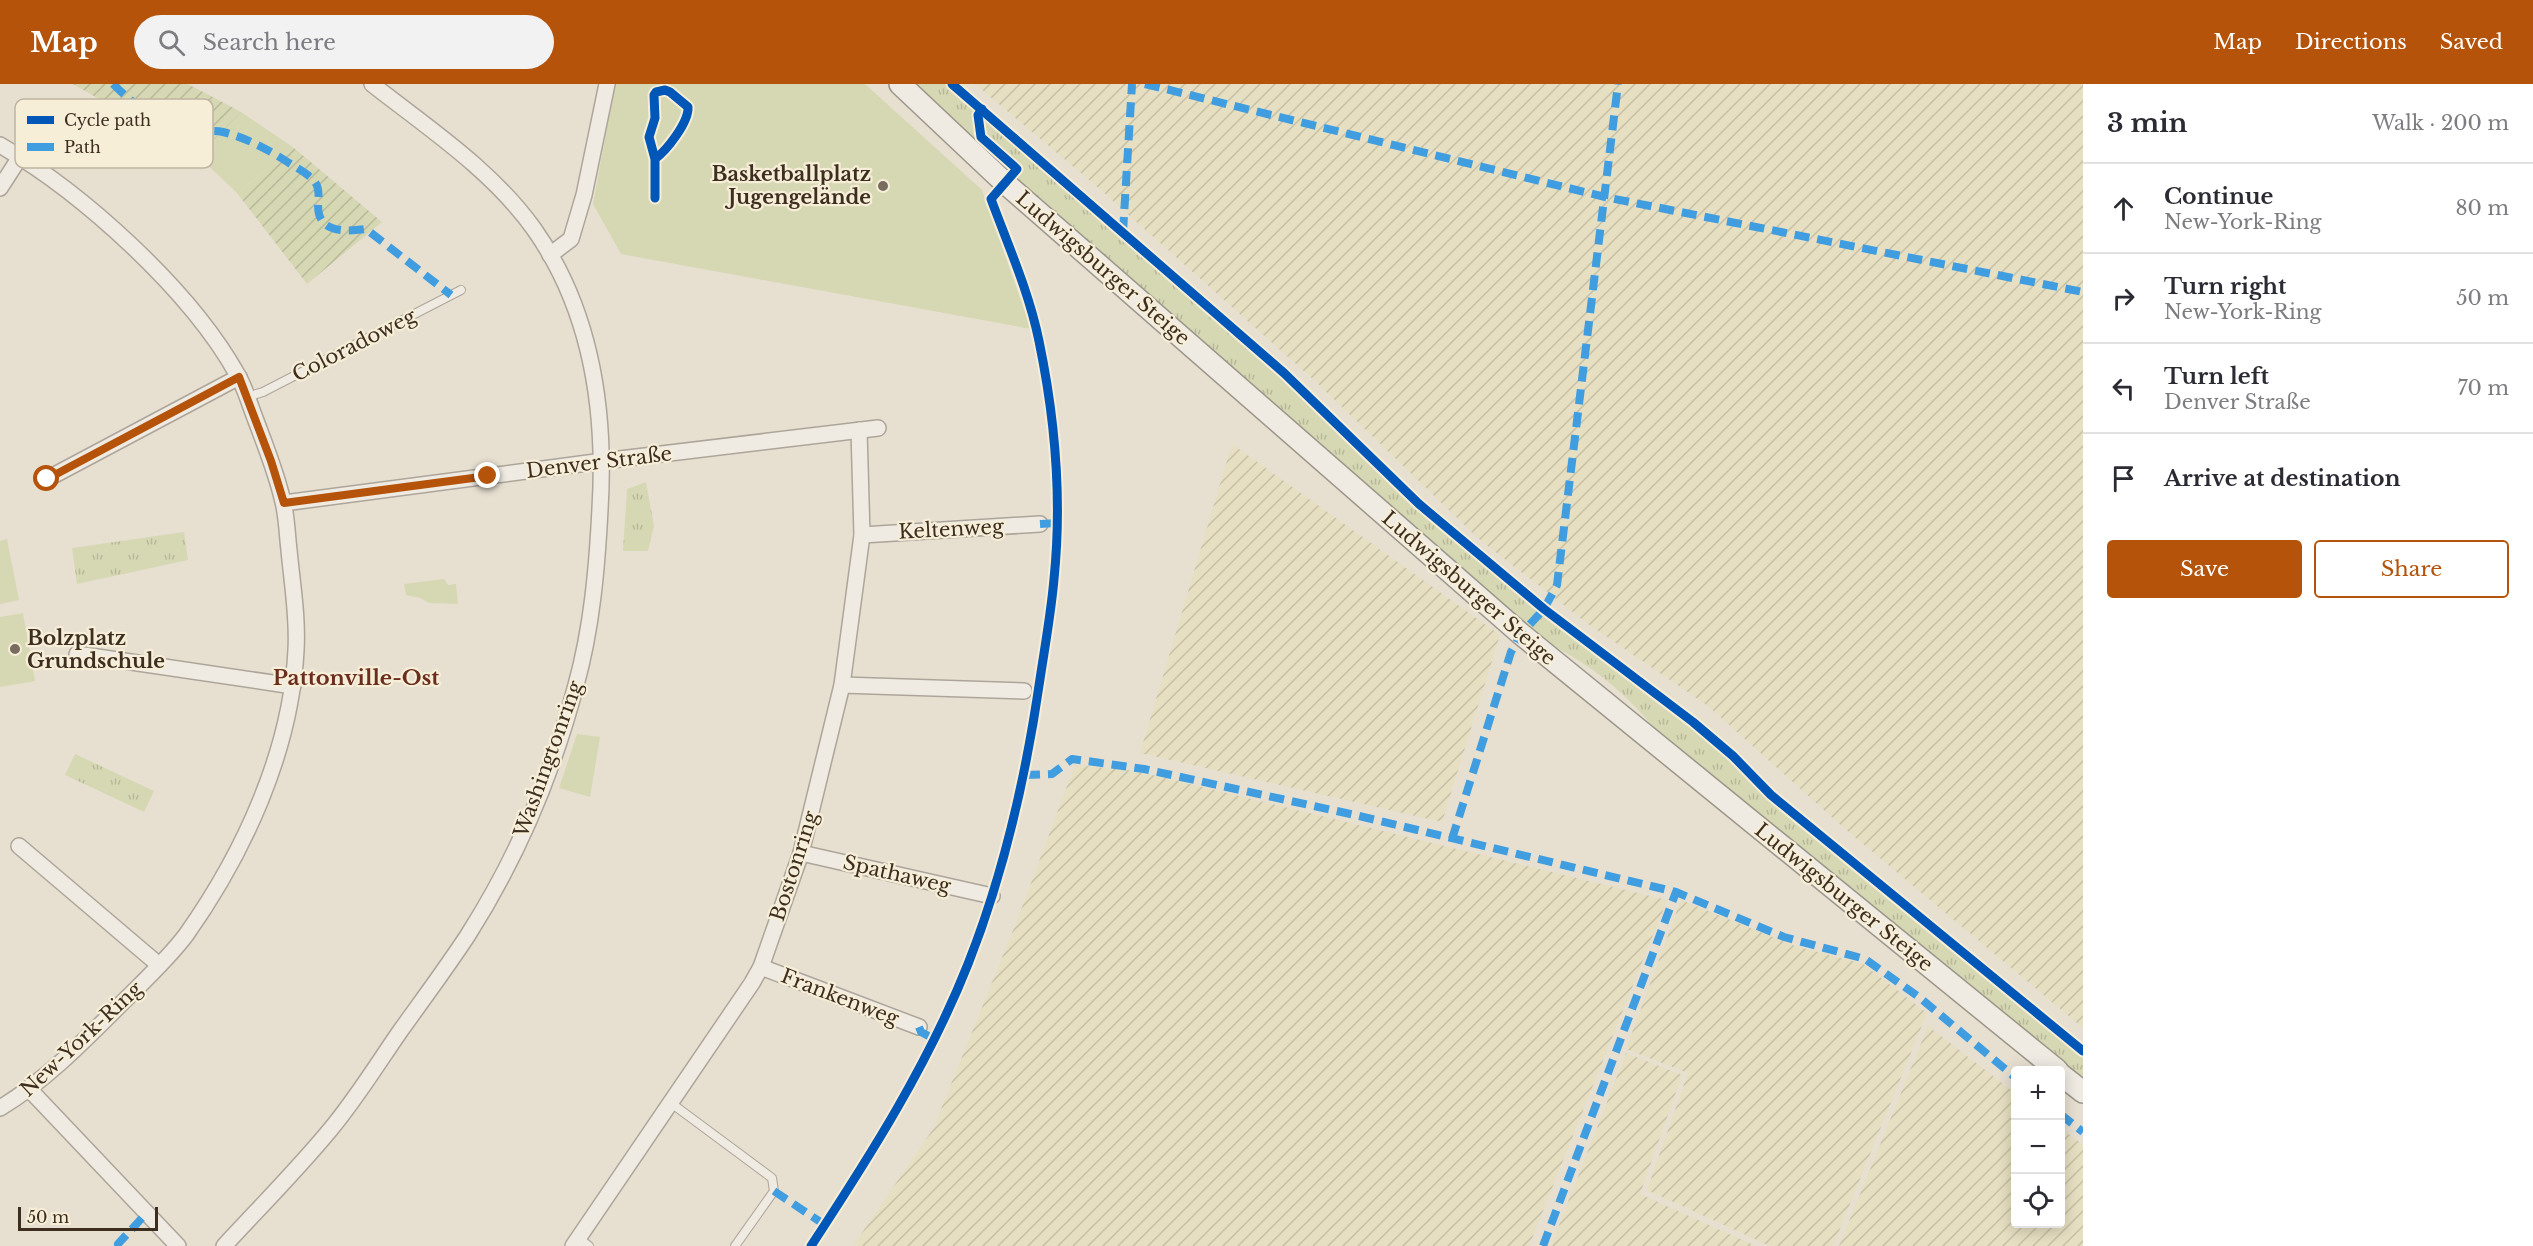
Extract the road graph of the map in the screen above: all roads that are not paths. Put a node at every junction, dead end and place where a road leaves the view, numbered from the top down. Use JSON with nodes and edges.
{"nodes":[{"id":1,"x":372,"y":84,"type":"edge"},
{"id":2,"x":607,"y":84,"type":"edge"},
{"id":3,"x":900,"y":84,"type":"edge"},
{"id":4,"x":0,"y":145,"type":"edge"},
{"id":5,"x":15,"y":154,"type":"edge"},
{"id":6,"x":15,"y":165,"type":"edge"},
{"id":7,"x":35,"y":168,"type":"edge"},
{"id":8,"x":0,"y":188,"type":"edge"},
{"id":9,"x":550,"y":255,"type":"junction"},
{"id":10,"x":461,"y":290,"type":"dead end"},
{"id":11,"x":239,"y":377,"type":"junction"},
{"id":12,"x":247,"y":397,"type":"junction"},
{"id":13,"x":878,"y":428,"type":"dead end"},
{"id":14,"x":859,"y":430,"type":"junction"},
{"id":15,"x":603,"y":461,"type":"junction"},
{"id":16,"x":47,"y":479,"type":"dead end"},
{"id":17,"x":284,"y":503,"type":"junction"},
{"id":18,"x":1040,"y":524,"type":"dead end"},
{"id":19,"x":862,"y":535,"type":"junction"},
{"id":20,"x":77,"y":654,"type":"dead end"},
{"id":21,"x":842,"y":685,"type":"junction"},
{"id":22,"x":293,"y":686,"type":"junction"},
{"id":23,"x":1024,"y":691,"type":"dead end"},
{"id":24,"x":19,"y":846,"type":"dead end"},
{"id":25,"x":801,"y":853,"type":"junction"},
{"id":26,"x":992,"y":896,"type":"dead end"},
{"id":27,"x":159,"y":965,"type":"junction"},
{"id":28,"x":761,"y":967,"type":"junction"},
{"id":29,"x":919,"y":1027,"type":"dead end"},
{"id":30,"x":2050,"y":1066,"type":"edge"},
{"id":31,"x":2065,"y":1077,"type":"edge"},
{"id":32,"x":30,"y":1090,"type":"junction"},
{"id":33,"x":2083,"y":1092,"type":"edge"},
{"id":34,"x":671,"y":1103,"type":"junction"},
{"id":35,"x":0,"y":1108,"type":"edge"},
{"id":36,"x":581,"y":1243,"type":"edge"},
{"id":37,"x":178,"y":1246,"type":"edge"},
{"id":38,"x":224,"y":1246,"type":"edge"},
{"id":39,"x":735,"y":1246,"type":"edge"}],
"edges":[{"from":1,"to":9,"type":"street","name":"Washingtonring"},
{"from":2,"to":9,"type":"street"},
{"from":3,"to":30,"type":"main road","name":"Ludwigsburger Steige"},
{"from":4,"to":5,"type":"street","name":"New-York-Ring"},
{"from":6,"to":8,"type":"street"},
{"from":7,"to":11,"type":"street","name":"New-York-Ring"},
{"from":9,"to":15,"type":"street","name":"Washingtonring"},
{"from":10,"to":12,"type":"lane","name":"Coloradoweg"},
{"from":11,"to":12,"type":"street","name":"New-York-Ring"},
{"from":11,"to":16,"type":"street"},
{"from":12,"to":17,"type":"street","name":"New-York-Ring"},
{"from":13,"to":14,"type":"street","name":"Denver Straße"},
{"from":14,"to":15,"type":"street","name":"Denver Straße"},
{"from":14,"to":19,"type":"street","name":"Bostonring"},
{"from":15,"to":17,"type":"street","name":"Denver Straße"},
{"from":15,"to":38,"type":"street","name":"Washingtonring"},
{"from":17,"to":22,"type":"street","name":"New-York-Ring"},
{"from":18,"to":19,"type":"street","name":"Keltenweg"},
{"from":19,"to":21,"type":"street","name":"Bostonring"},
{"from":20,"to":22,"type":"street"},
{"from":21,"to":23,"type":"street"},
{"from":21,"to":25,"type":"street","name":"Bostonring"},
{"from":22,"to":27,"type":"street","name":"New-York-Ring"},
{"from":24,"to":27,"type":"street","name":"New-York-Ring"},
{"from":25,"to":26,"type":"street","name":"Spathaweg"},
{"from":25,"to":28,"type":"street","name":"Bostonring"},
{"from":27,"to":32,"type":"street","name":"New-York-Ring"},
{"from":28,"to":29,"type":"street","name":"Frankenweg"},
{"from":28,"to":34,"type":"street","name":"Bostonring"},
{"from":31,"to":33,"type":"main road"},
{"from":32,"to":35,"type":"street","name":"New-York-Ring"},
{"from":32,"to":37,"type":"street"},
{"from":34,"to":36,"type":"street","name":"Bostonring"},
{"from":34,"to":39,"type":"lane"}]}
